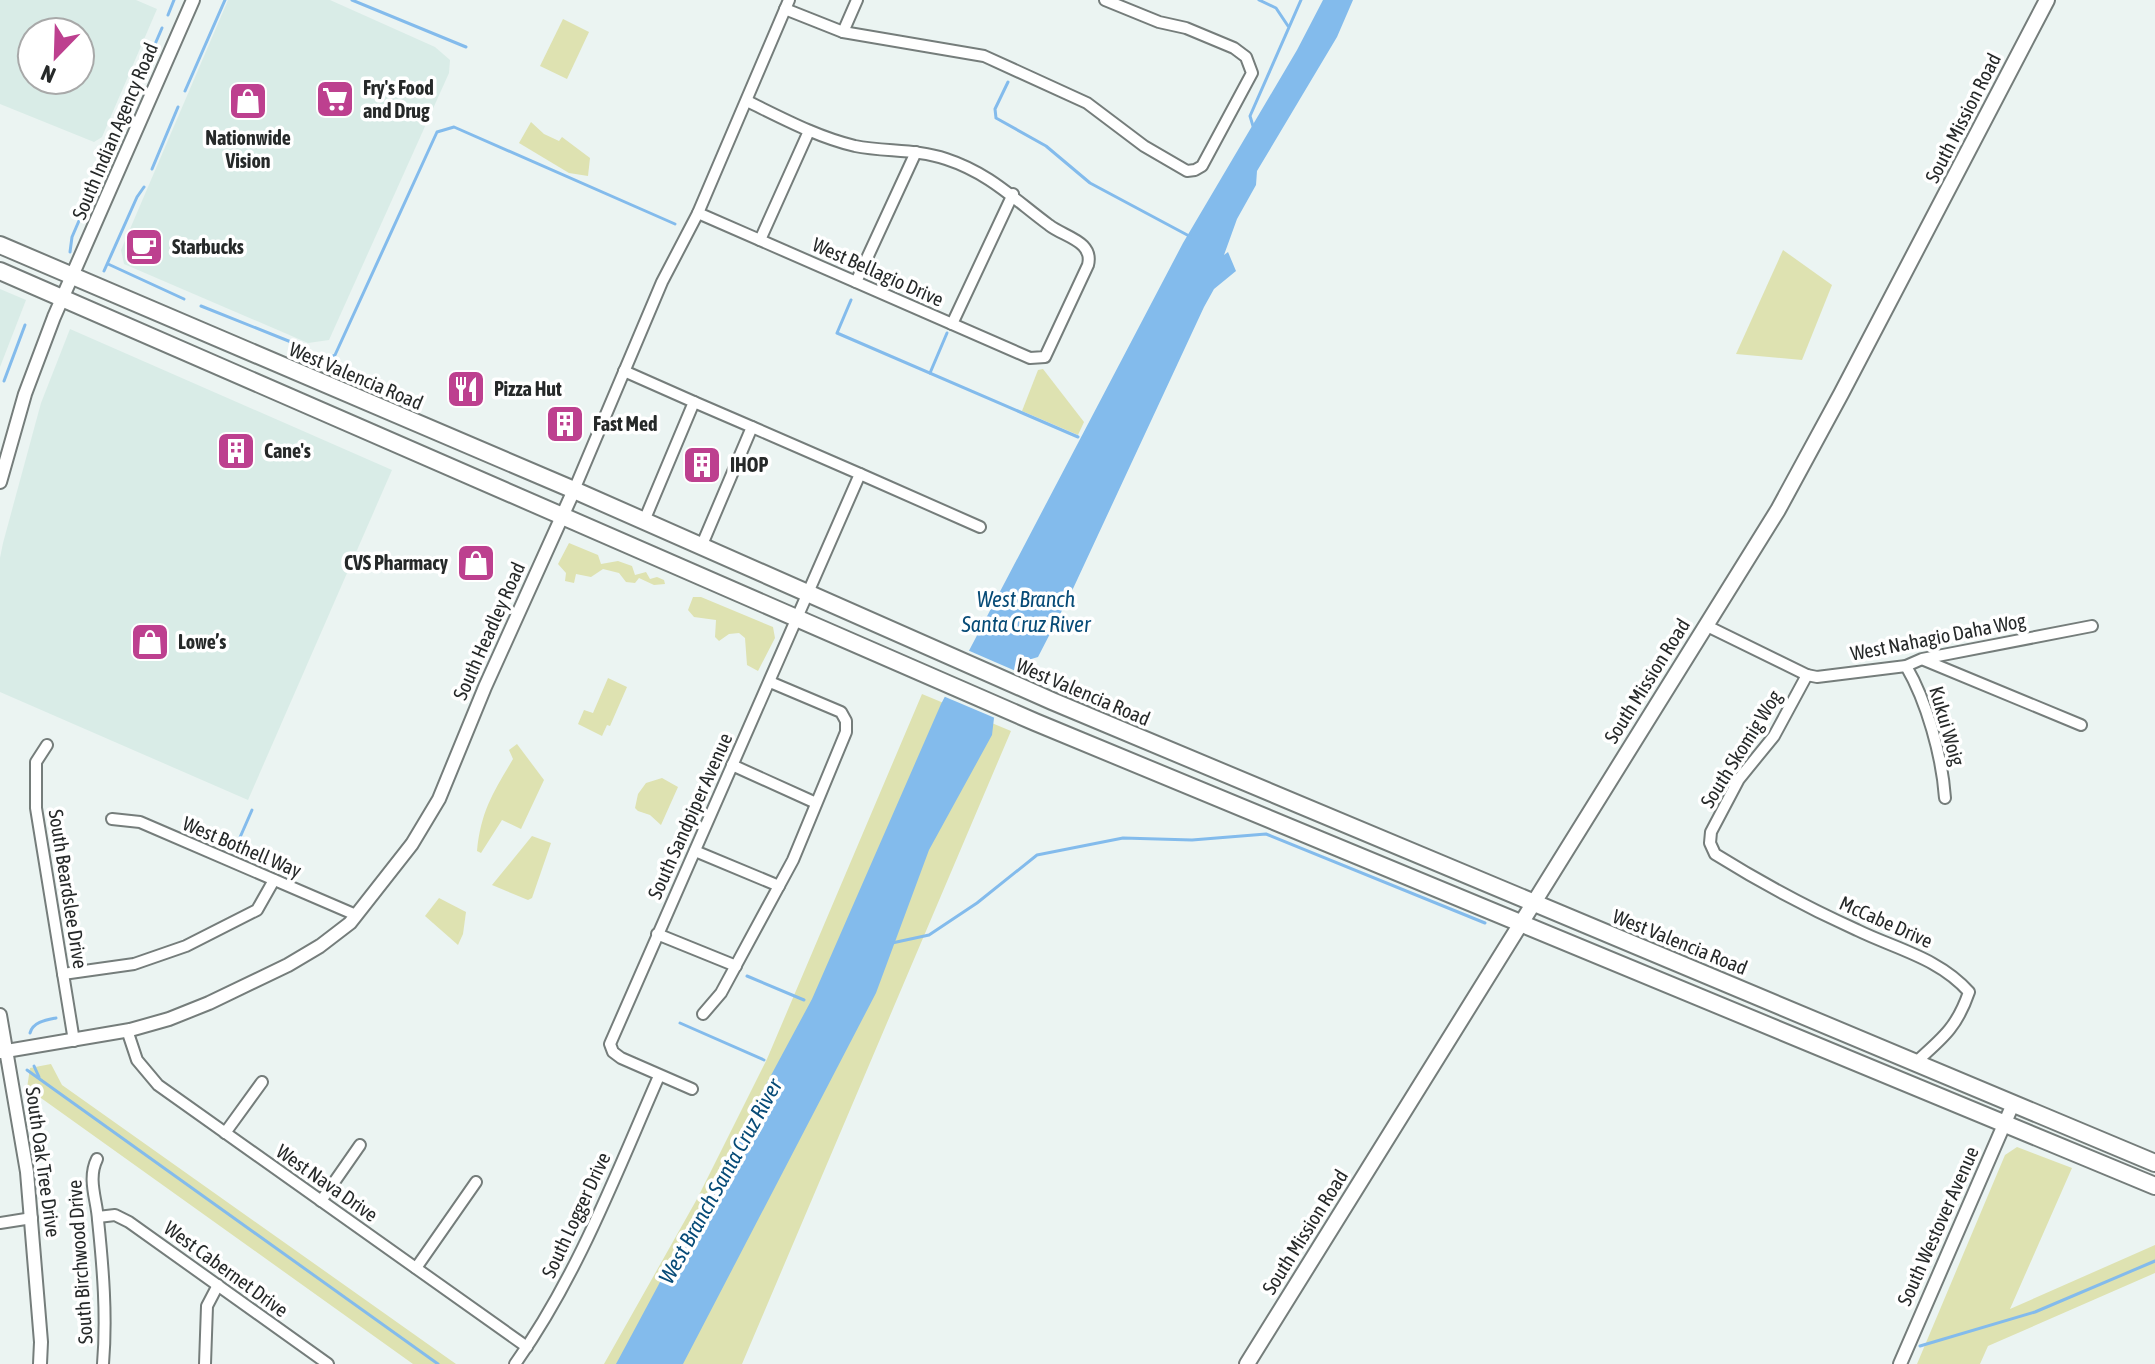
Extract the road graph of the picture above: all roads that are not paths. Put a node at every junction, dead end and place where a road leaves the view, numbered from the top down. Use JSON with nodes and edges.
{"nodes":[{"id":1,"x":193,"y":0,"type":"edge"},
{"id":2,"x":857,"y":0,"type":"edge"},
{"id":3,"x":1105,"y":0,"type":"edge"},
{"id":4,"x":2047,"y":0,"type":"edge"},
{"id":5,"x":787,"y":4,"type":"edge"},
{"id":6,"x":843,"y":32,"type":"junction"},
{"id":7,"x":747,"y":101,"type":"junction"},
{"id":8,"x":809,"y":131,"type":"junction"},
{"id":9,"x":916,"y":152,"type":"junction"},
{"id":10,"x":1013,"y":194,"type":"junction"},
{"id":11,"x":698,"y":213,"type":"junction"},
{"id":12,"x":760,"y":240,"type":"junction"},
{"id":13,"x":0,"y":245,"type":"edge"},
{"id":14,"x":0,"y":271,"type":"edge"},
{"id":15,"x":73,"y":277,"type":"junction"},
{"id":16,"x":856,"y":282,"type":"junction"},
{"id":17,"x":63,"y":299,"type":"junction"},
{"id":18,"x":952,"y":324,"type":"junction"},
{"id":19,"x":624,"y":371,"type":"junction"},
{"id":20,"x":300,"y":374,"type":"junction"},
{"id":21,"x":289,"y":397,"type":"junction"},
{"id":22,"x":694,"y":402,"type":"junction"},
{"id":23,"x":752,"y":427,"type":"junction"},
{"id":24,"x":860,"y":474,"type":"junction"},
{"id":25,"x":0,"y":482,"type":"edge"},
{"id":26,"x":574,"y":490,"type":"junction"},
{"id":27,"x":563,"y":516,"type":"junction"},
{"id":28,"x":644,"y":521,"type":"junction"},
{"id":29,"x":980,"y":527,"type":"dead end"},
{"id":30,"x":701,"y":547,"type":"junction"},
{"id":31,"x":809,"y":595,"type":"junction"},
{"id":32,"x":796,"y":618,"type":"junction"},
{"id":33,"x":1705,"y":625,"type":"junction"},
{"id":34,"x":2092,"y":626,"type":"dead end"},
{"id":35,"x":1922,"y":659,"type":"junction"},
{"id":36,"x":1906,"y":666,"type":"junction"},
{"id":37,"x":1807,"y":675,"type":"junction"},
{"id":38,"x":770,"y":682,"type":"junction"},
{"id":39,"x":2081,"y":725,"type":"dead end"},
{"id":40,"x":47,"y":745,"type":"dead end"},
{"id":41,"x":732,"y":765,"type":"junction"},
{"id":42,"x":1945,"y":798,"type":"dead end"},
{"id":43,"x":816,"y":803,"type":"junction"},
{"id":44,"x":112,"y":819,"type":"dead end"},
{"id":45,"x":1710,"y":843,"type":"joint"},
{"id":46,"x":695,"y":851,"type":"junction"},
{"id":47,"x":274,"y":880,"type":"junction"},
{"id":48,"x":779,"y":886,"type":"junction"},
{"id":49,"x":1533,"y":902,"type":"junction"},
{"id":50,"x":356,"y":915,"type":"junction"},
{"id":51,"x":1520,"y":922,"type":"junction"},
{"id":52,"x":657,"y":934,"type":"junction"},
{"id":53,"x":736,"y":966,"type":"junction"},
{"id":54,"x":63,"y":974,"type":"junction"},
{"id":55,"x":703,"y":1014,"type":"dead end"},
{"id":56,"x":0,"y":1015,"type":"edge"},
{"id":57,"x":127,"y":1030,"type":"junction"},
{"id":58,"x":74,"y":1041,"type":"junction"},
{"id":59,"x":3,"y":1052,"type":"edge"},
{"id":60,"x":1916,"y":1062,"type":"junction"},
{"id":61,"x":659,"y":1076,"type":"junction"},
{"id":62,"x":262,"y":1082,"type":"dead end"},
{"id":63,"x":692,"y":1089,"type":"dead end"},
{"id":64,"x":2013,"y":1104,"type":"junction"},
{"id":65,"x":2004,"y":1123,"type":"junction"},
{"id":66,"x":225,"y":1133,"type":"junction"},
{"id":67,"x":360,"y":1145,"type":"dead end"},
{"id":68,"x":97,"y":1159,"type":"dead end"},
{"id":69,"x":2155,"y":1163,"type":"edge"},
{"id":70,"x":476,"y":1182,"type":"dead end"},
{"id":71,"x":2155,"y":1186,"type":"edge"},
{"id":72,"x":321,"y":1201,"type":"junction"},
{"id":73,"x":98,"y":1217,"type":"junction"},
{"id":74,"x":32,"y":1218,"type":"junction"},
{"id":75,"x":0,"y":1223,"type":"edge"},
{"id":76,"x":416,"y":1268,"type":"junction"},
{"id":77,"x":218,"y":1285,"type":"junction"},
{"id":78,"x":527,"y":1347,"type":"junction"},
{"id":79,"x":40,"y":1364,"type":"edge"},
{"id":80,"x":103,"y":1364,"type":"edge"},
{"id":81,"x":205,"y":1364,"type":"edge"},
{"id":82,"x":328,"y":1364,"type":"edge"},
{"id":83,"x":515,"y":1364,"type":"edge"},
{"id":84,"x":1247,"y":1364,"type":"edge"},
{"id":85,"x":1900,"y":1364,"type":"edge"}],
"edges":[{"from":1,"to":15,"type":"street","name":"South Indian Agency Road"},
{"from":2,"to":6,"type":"street"},
{"from":3,"to":6,"type":"street"},
{"from":4,"to":33,"type":"main road","name":"South Mission Road"},
{"from":5,"to":6,"type":"street"},
{"from":5,"to":7,"type":"street","name":"South Headley Road"},
{"from":7,"to":8,"type":"street"},
{"from":7,"to":11,"type":"street","name":"South Headley Road"},
{"from":8,"to":9,"type":"street"},
{"from":8,"to":12,"type":"street"},
{"from":9,"to":10,"type":"street"},
{"from":9,"to":16,"type":"street"},
{"from":10,"to":18,"type":"street"},
{"from":10,"to":18,"type":"street","name":"West Bellagio Drive"},
{"from":11,"to":12,"type":"street","name":"West Bellagio Drive"},
{"from":11,"to":19,"type":"street","name":"South Headley Road"},
{"from":12,"to":16,"type":"street","name":"West Bellagio Drive"},
{"from":13,"to":15,"type":"main road","name":"West Valencia Road"},
{"from":14,"to":17,"type":"main road","name":"West Valencia Road"},
{"from":15,"to":17,"type":"street"},
{"from":15,"to":20,"type":"main road","name":"West Valencia Road"},
{"from":16,"to":18,"type":"street","name":"West Bellagio Drive"},
{"from":17,"to":21,"type":"main road","name":"West Valencia Road"},
{"from":17,"to":25,"type":"street"},
{"from":19,"to":22,"type":"street"},
{"from":19,"to":26,"type":"street","name":"South Headley Road"},
{"from":20,"to":21,"type":"main road"},
{"from":20,"to":26,"type":"main road","name":"West Valencia Road"},
{"from":21,"to":27,"type":"main road","name":"West Valencia Road"},
{"from":22,"to":23,"type":"street"},
{"from":22,"to":28,"type":"street"},
{"from":23,"to":24,"type":"street"},
{"from":23,"to":30,"type":"street"},
{"from":24,"to":29,"type":"street"},
{"from":24,"to":31,"type":"street","name":"South Sandpiper Avenue"},
{"from":26,"to":27,"type":"street","name":"South Headley Road"},
{"from":26,"to":28,"type":"main road","name":"West Valencia Road"},
{"from":27,"to":32,"type":"main road","name":"West Valencia Road"},
{"from":27,"to":50,"type":"street","name":"South Headley Road"},
{"from":28,"to":30,"type":"main road","name":"West Valencia Road"},
{"from":30,"to":31,"type":"main road","name":"West Valencia Road"},
{"from":31,"to":32,"type":"street","name":"South Sandpiper Avenue"},
{"from":31,"to":49,"type":"main road","name":"West Valencia Road"},
{"from":32,"to":38,"type":"street","name":"South Sandpiper Avenue"},
{"from":32,"to":51,"type":"main road","name":"West Valencia Road"},
{"from":33,"to":37,"type":"street","name":"West Nahagio Daha Wog"},
{"from":33,"to":49,"type":"main road","name":"South Mission Road"},
{"from":34,"to":35,"type":"street","name":"West Nahagio Daha Wog"},
{"from":35,"to":36,"type":"street","name":"West Nahagio Daha Wog"},
{"from":35,"to":39,"type":"street"},
{"from":36,"to":37,"type":"street","name":"West Nahagio Daha Wog"},
{"from":36,"to":42,"type":"street","name":"Kukui Woig"},
{"from":37,"to":45,"type":"street","name":"South Skomig Wog"},
{"from":38,"to":41,"type":"street","name":"South Sandpiper Avenue"},
{"from":38,"to":43,"type":"street"},
{"from":40,"to":54,"type":"street","name":"South Beardslee Drive"},
{"from":41,"to":43,"type":"street"},
{"from":41,"to":46,"type":"street","name":"South Sandpiper Avenue"},
{"from":43,"to":48,"type":"street"},
{"from":44,"to":47,"type":"street","name":"West Bothell Way"},
{"from":45,"to":60,"type":"street","name":"McCabe Drive"},
{"from":46,"to":48,"type":"street"},
{"from":46,"to":52,"type":"street","name":"South Sandpiper Avenue"},
{"from":47,"to":50,"type":"street","name":"West Bothell Way"},
{"from":47,"to":54,"type":"street"},
{"from":48,"to":53,"type":"street"},
{"from":49,"to":51,"type":"main road","name":"South Mission Road"},
{"from":49,"to":60,"type":"main road","name":"West Valencia Road"},
{"from":50,"to":57,"type":"street","name":"South Headley Road"},
{"from":51,"to":65,"type":"main road","name":"West Valencia Road"},
{"from":51,"to":84,"type":"main road","name":"South Mission Road"},
{"from":52,"to":53,"type":"street"},
{"from":52,"to":61,"type":"street","name":"South Sandpiper Avenue"},
{"from":53,"to":55,"type":"street"},
{"from":54,"to":58,"type":"street","name":"South Beardslee Drive"},
{"from":56,"to":59,"type":"street","name":"South Oak Tree Drive"},
{"from":57,"to":58,"type":"street","name":"South Headley Road"},
{"from":57,"to":66,"type":"street","name":"West Nava Drive"},
{"from":58,"to":59,"type":"street","name":"South Headley Road"},
{"from":59,"to":74,"type":"street","name":"South Oak Tree Drive"},
{"from":60,"to":64,"type":"main road","name":"West Valencia Road"},
{"from":61,"to":63,"type":"street"},
{"from":61,"to":78,"type":"street","name":"South Logger Drive"},
{"from":62,"to":66,"type":"street"},
{"from":64,"to":65,"type":"street","name":"South Westover Avenue"},
{"from":64,"to":69,"type":"main road","name":"West Valencia Road"},
{"from":65,"to":71,"type":"main road","name":"West Valencia Road"},
{"from":65,"to":85,"type":"street","name":"South Westover Avenue"},
{"from":66,"to":72,"type":"street","name":"West Nava Drive"},
{"from":67,"to":72,"type":"street"},
{"from":68,"to":73,"type":"street","name":"South Birchwood Drive"},
{"from":70,"to":76,"type":"street"},
{"from":72,"to":76,"type":"street","name":"West Nava Drive"},
{"from":73,"to":77,"type":"street","name":"West Cabernet Drive"},
{"from":73,"to":80,"type":"street","name":"South Birchwood Drive"},
{"from":74,"to":75,"type":"street"},
{"from":74,"to":79,"type":"street","name":"South Oak Tree Drive"},
{"from":76,"to":78,"type":"street","name":"West Nava Drive"},
{"from":77,"to":81,"type":"street"},
{"from":77,"to":82,"type":"street","name":"West Cabernet Drive"},
{"from":78,"to":83,"type":"street","name":"South Logger Drive"}]}
